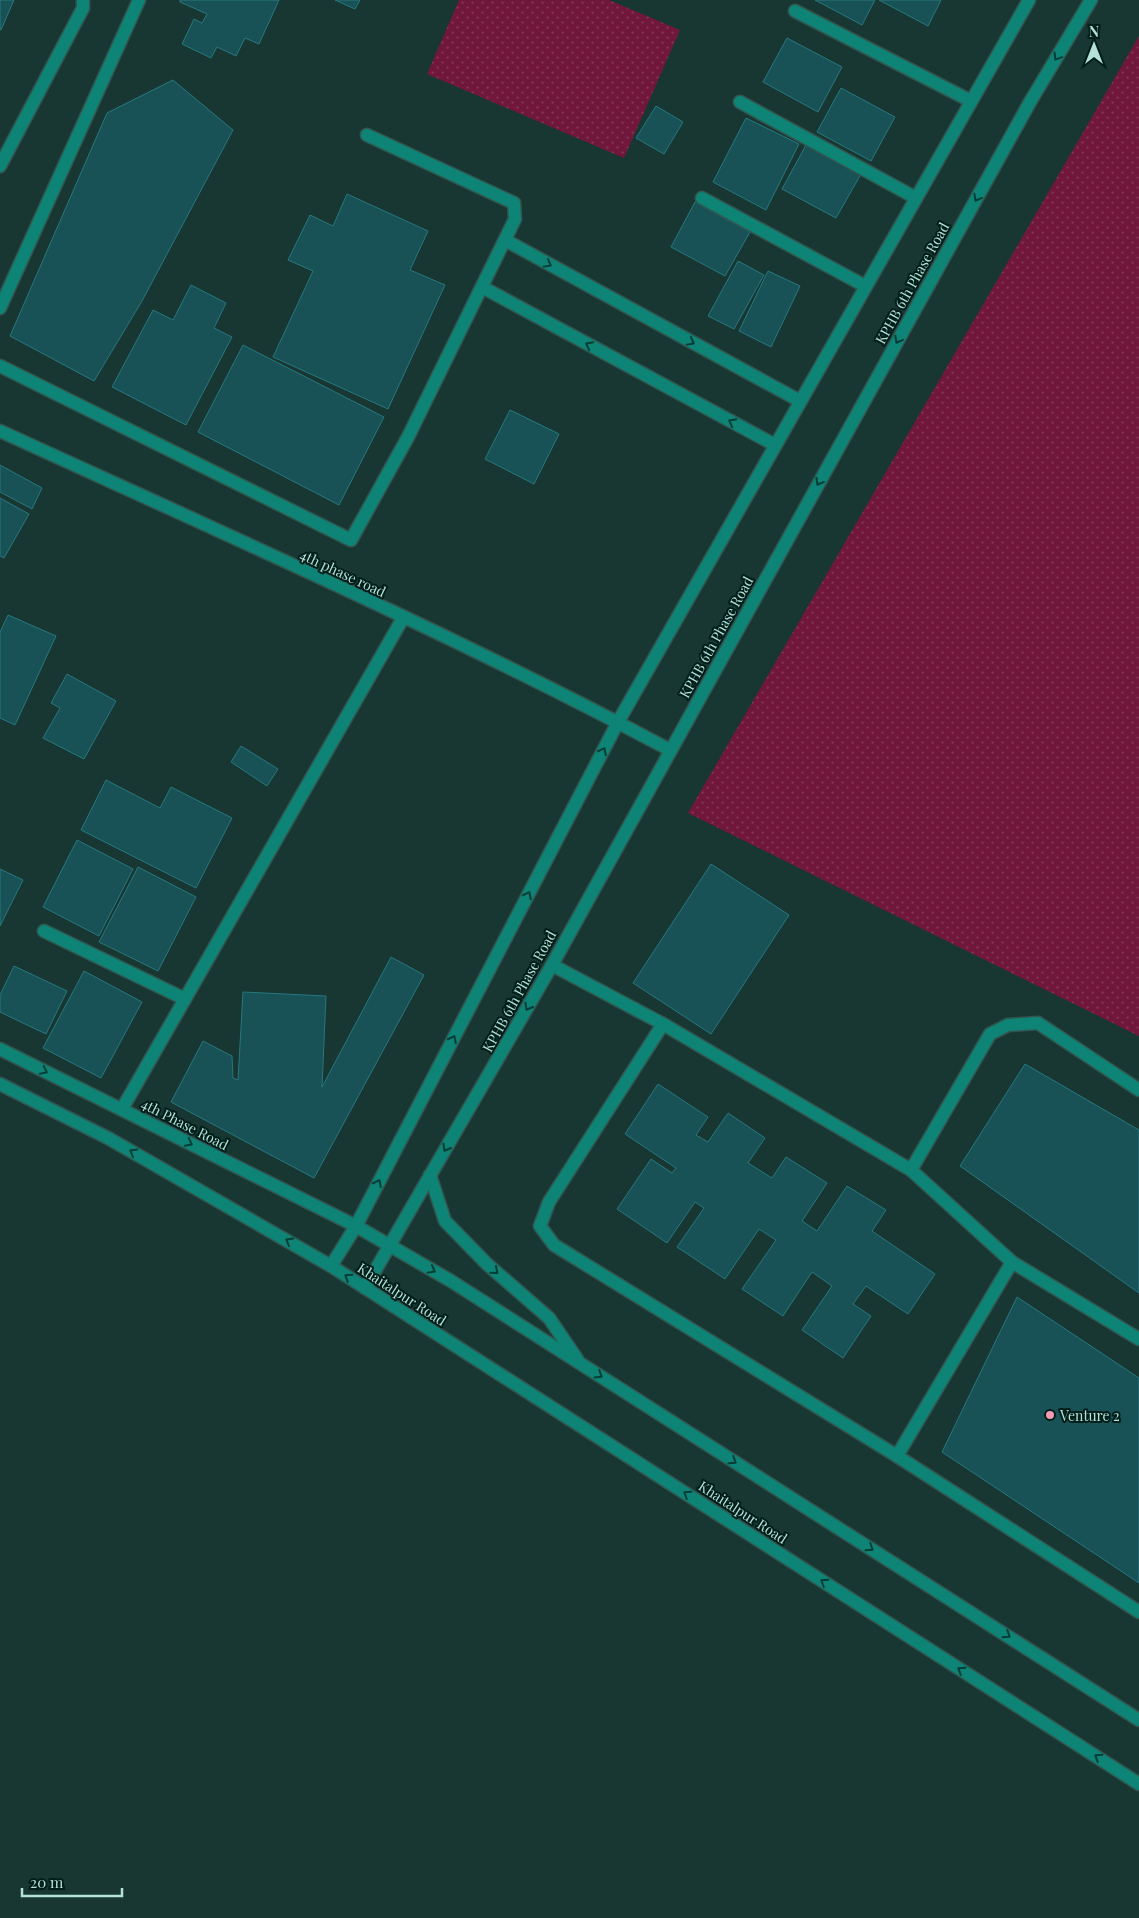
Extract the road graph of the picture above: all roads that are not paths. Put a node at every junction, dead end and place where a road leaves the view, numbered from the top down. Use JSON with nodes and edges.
{"nodes":[{"id":1,"x":139,"y":0,"type":"edge"},
{"id":2,"x":1030,"y":0,"type":"edge"},
{"id":3,"x":1092,"y":0,"type":"edge"},
{"id":4,"x":83,"y":4,"type":"edge"},
{"id":5,"x":795,"y":11,"type":"dead end"},
{"id":6,"x":971,"y":101,"type":"junction"},
{"id":7,"x":740,"y":102,"type":"dead end"},
{"id":8,"x":367,"y":135,"type":"dead end"},
{"id":9,"x":0,"y":166,"type":"edge"},
{"id":10,"x":702,"y":198,"type":"dead end"},
{"id":11,"x":916,"y":198,"type":"junction"},
{"id":12,"x":505,"y":240,"type":"junction"},
{"id":13,"x":866,"y":286,"type":"junction"},
{"id":14,"x":482,"y":287,"type":"junction"},
{"id":15,"x":0,"y":308,"type":"edge"},
{"id":16,"x":0,"y":366,"type":"edge"},
{"id":17,"x":800,"y":401,"type":"junction"},
{"id":18,"x":0,"y":432,"type":"edge"},
{"id":19,"x":775,"y":445,"type":"junction"},
{"id":20,"x":403,"y":618,"type":"junction"},
{"id":21,"x":618,"y":722,"type":"junction"},
{"id":22,"x":670,"y":750,"type":"junction"},
{"id":23,"x":44,"y":931,"type":"dead end"},
{"id":24,"x":552,"y":965,"type":"junction"},
{"id":25,"x":185,"y":999,"type":"junction"},
{"id":26,"x":663,"y":1024,"type":"junction"},
{"id":27,"x":0,"y":1049,"type":"edge"},
{"id":28,"x":0,"y":1084,"type":"edge"},
{"id":29,"x":1139,"y":1090,"type":"edge"},
{"id":30,"x":122,"y":1109,"type":"junction"},
{"id":31,"x":911,"y":1170,"type":"junction"},
{"id":32,"x":430,"y":1175,"type":"junction"},
{"id":33,"x":356,"y":1226,"type":"junction"},
{"id":34,"x":390,"y":1246,"type":"junction"},
{"id":35,"x":1012,"y":1262,"type":"junction"},
{"id":36,"x":331,"y":1266,"type":"junction"},
{"id":37,"x":365,"y":1288,"type":"junction"},
{"id":38,"x":1139,"y":1339,"type":"edge"},
{"id":39,"x":580,"y":1363,"type":"junction"},
{"id":40,"x":897,"y":1456,"type":"junction"},
{"id":41,"x":1139,"y":1612,"type":"edge"},
{"id":42,"x":1139,"y":1720,"type":"edge"},
{"id":43,"x":1139,"y":1784,"type":"edge"}],
"edges":[{"from":1,"to":15,"type":"street"},
{"from":2,"to":6,"type":"street"},
{"from":3,"to":22,"type":"street","name":"KPHB 6th Phase Road","one_way":true},
{"from":4,"to":9,"type":"street"},
{"from":5,"to":6,"type":"street"},
{"from":6,"to":11,"type":"street"},
{"from":7,"to":11,"type":"street"},
{"from":8,"to":12,"type":"street"},
{"from":10,"to":13,"type":"street"},
{"from":11,"to":13,"type":"street"},
{"from":12,"to":14,"type":"street"},
{"from":12,"to":17,"type":"street","one_way":true},
{"from":13,"to":17,"type":"street"},
{"from":14,"to":16,"type":"street"},
{"from":19,"to":14,"type":"street","one_way":true},
{"from":17,"to":19,"type":"street"},
{"from":18,"to":20,"type":"street","name":"4th phase road"},
{"from":19,"to":21,"type":"street"},
{"from":20,"to":21,"type":"street","name":"4th phase road"},
{"from":20,"to":25,"type":"street"},
{"from":21,"to":22,"type":"street","name":"4th phase road"},
{"from":33,"to":21,"type":"street","one_way":true},
{"from":22,"to":24,"type":"street","name":"KPHB 6th Phase Road"},
{"from":23,"to":25,"type":"street"},
{"from":24,"to":26,"type":"street"},
{"from":24,"to":32,"type":"street","name":"KPHB 6th Phase Road","one_way":true},
{"from":25,"to":30,"type":"street"},
{"from":26,"to":31,"type":"street"},
{"from":26,"to":40,"type":"street"},
{"from":27,"to":30,"type":"street","name":"4th Phase Road","one_way":true},
{"from":36,"to":28,"type":"street","one_way":true},
{"from":29,"to":31,"type":"street"},
{"from":30,"to":33,"type":"street","name":"4th Phase Road","one_way":true},
{"from":31,"to":35,"type":"street"},
{"from":32,"to":34,"type":"street","name":"KPHB 6th Phase Road"},
{"from":32,"to":39,"type":"street","one_way":true},
{"from":33,"to":34,"type":"street"},
{"from":33,"to":36,"type":"street"},
{"from":34,"to":37,"type":"street","name":"KPHB 6th Phase Road"},
{"from":34,"to":39,"type":"street","one_way":true},
{"from":35,"to":38,"type":"street"},
{"from":35,"to":40,"type":"street"},
{"from":37,"to":36,"type":"street","name":"Khaitalpur Road","one_way":true},
{"from":43,"to":37,"type":"street","name":"Khaitalpur Road","one_way":true},
{"from":39,"to":42,"type":"street","one_way":true},
{"from":40,"to":41,"type":"street"}]}
